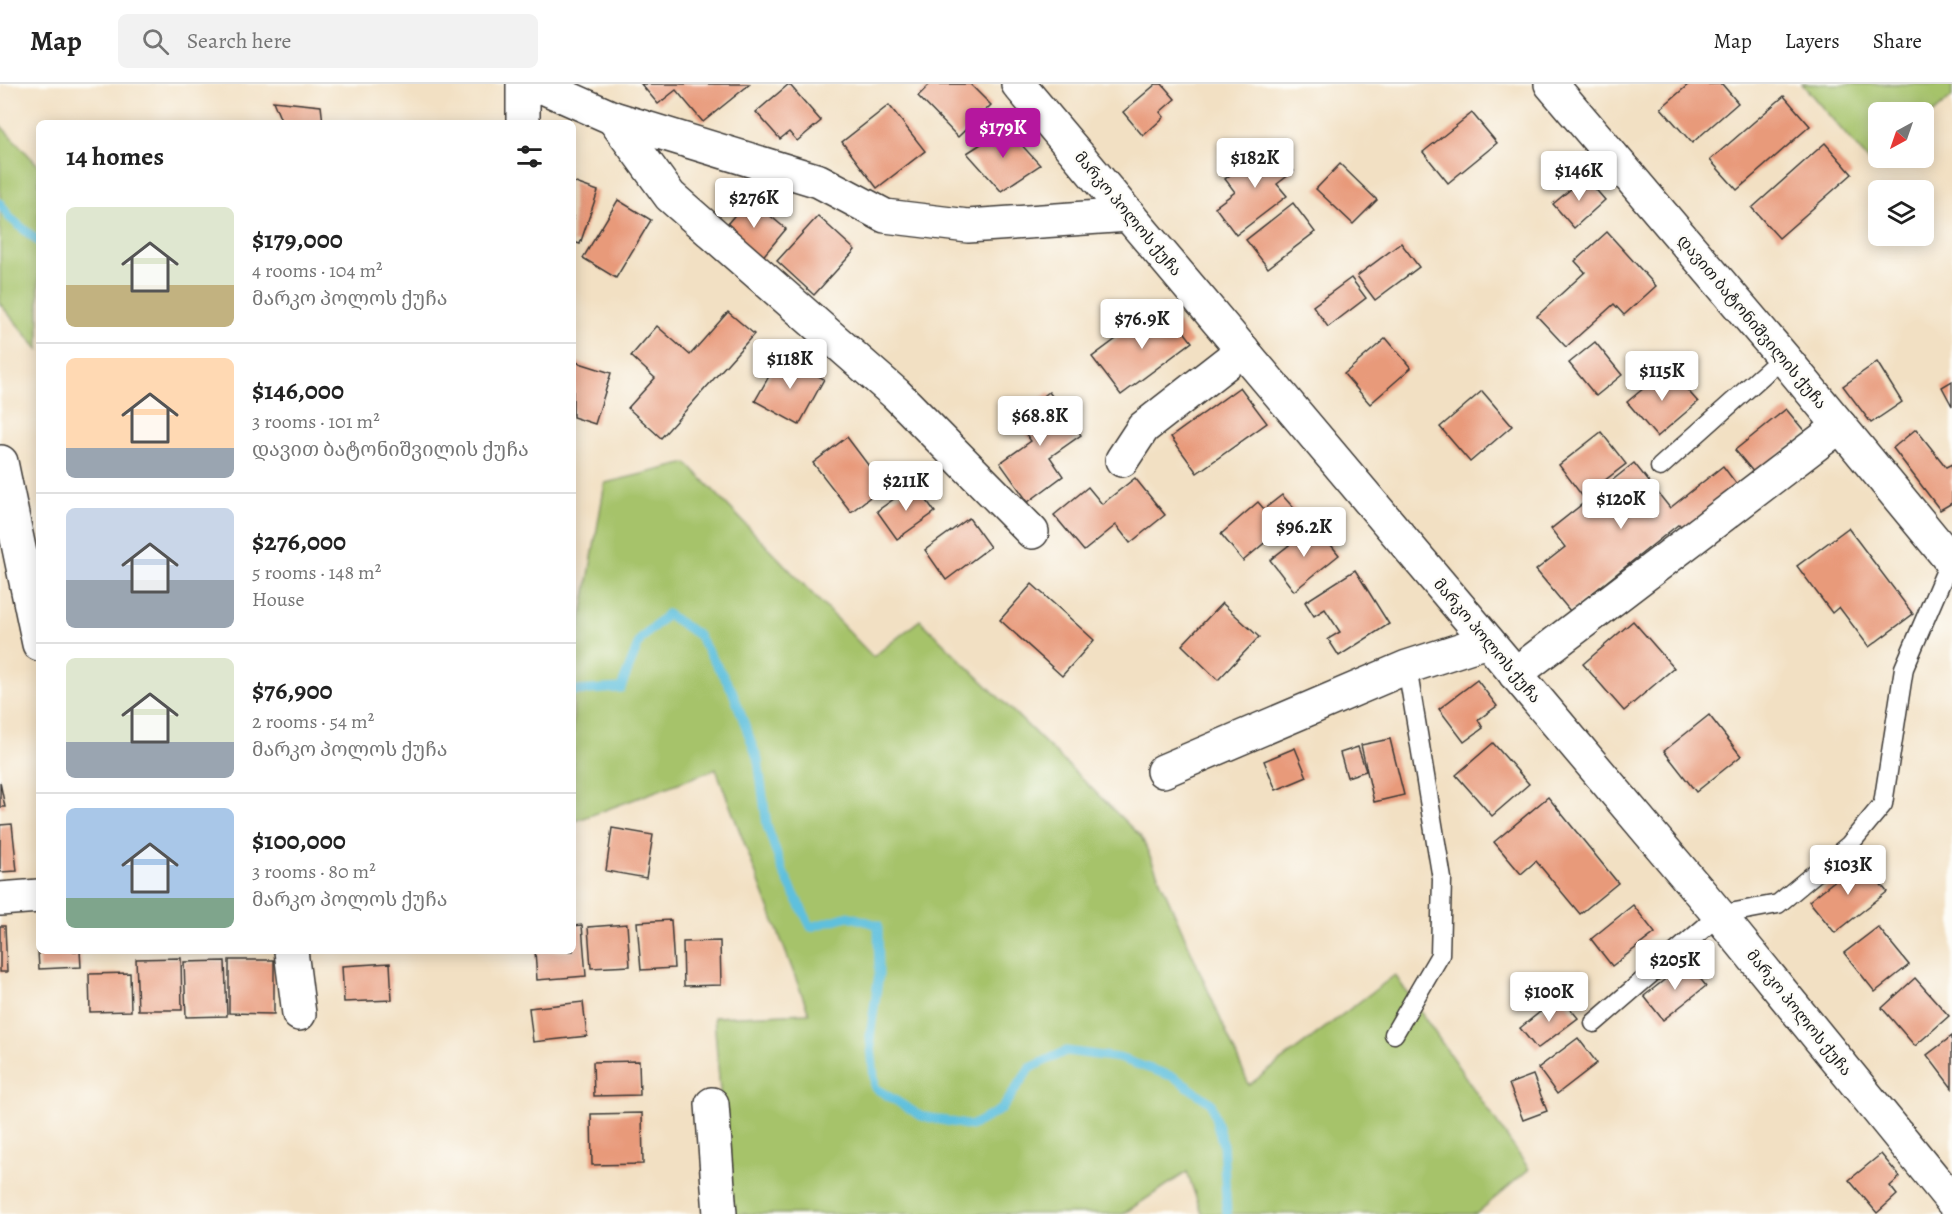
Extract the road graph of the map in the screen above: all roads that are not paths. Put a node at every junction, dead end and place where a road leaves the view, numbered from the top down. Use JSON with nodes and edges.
{"nodes":[{"id":1,"x":1018,"y":84,"type":"edge"},
{"id":2,"x":1551,"y":84,"type":"edge"},
{"id":3,"x":540,"y":86,"type":"edge"},
{"id":4,"x":613,"y":118,"type":"junction"},
{"id":5,"x":524,"y":120,"type":"edge"},
{"id":6,"x":1129,"y":215,"type":"junction"},
{"id":7,"x":1243,"y":350,"type":"junction"},
{"id":8,"x":1783,"y":357,"type":"junction"},
{"id":9,"x":1840,"y":426,"type":"junction"},
{"id":10,"x":1122,"y":460,"type":"dead end"},
{"id":11,"x":1,"y":462,"type":"edge"},
{"id":12,"x":1660,"y":467,"type":"dead end"},
{"id":13,"x":1032,"y":532,"type":"dead end"},
{"id":14,"x":1951,"y":561,"type":"edge"},
{"id":15,"x":36,"y":630,"type":"edge"},
{"id":16,"x":1487,"y":641,"type":"junction"},
{"id":17,"x":1407,"y":667,"type":"junction"},
{"id":18,"x":1515,"y":674,"type":"junction"},
{"id":19,"x":1163,"y":771,"type":"dead end"},
{"id":20,"x":36,"y":896,"type":"edge"},
{"id":21,"x":0,"y":900,"type":"edge"},
{"id":22,"x":1719,"y":915,"type":"junction"},
{"id":23,"x":291,"y":954,"type":"edge"},
{"id":24,"x":299,"y":1014,"type":"dead end"},
{"id":25,"x":1594,"y":1023,"type":"dead end"},
{"id":26,"x":1394,"y":1034,"type":"dead end"},
{"id":27,"x":712,"y":1104,"type":"dead end"},
{"id":28,"x":1952,"y":1201,"type":"edge"},
{"id":29,"x":720,"y":1214,"type":"edge"}],
"edges":[{"from":1,"to":6,"type":"street","name":"მარკო პოლოს ქუჩა"},
{"from":2,"to":8,"type":"street","name":"დავით ბატონიშვილის ქუჩა"},
{"from":3,"to":4,"type":"street"},
{"from":3,"to":5,"type":"street"},
{"from":4,"to":6,"type":"street"},
{"from":4,"to":13,"type":"street"},
{"from":6,"to":7,"type":"street","name":"მარკო პოლოს ქუჩა"},
{"from":7,"to":10,"type":"street"},
{"from":7,"to":16,"type":"street","name":"მარკო პოლოს ქუჩა"},
{"from":8,"to":9,"type":"street","name":"დავით ბატონიშვილის ქუჩა"},
{"from":8,"to":12,"type":"lane"},
{"from":9,"to":14,"type":"street","name":"დავით ბატონიშვილის ქუჩა"},
{"from":9,"to":18,"type":"street"},
{"from":11,"to":15,"type":"street"},
{"from":14,"to":22,"type":"lane"},
{"from":16,"to":17,"type":"street"},
{"from":16,"to":18,"type":"street","name":"მარკო პოლოს ქუჩა"},
{"from":17,"to":19,"type":"street"},
{"from":17,"to":26,"type":"lane"},
{"from":18,"to":22,"type":"street","name":"მარკო პოლოს ქუჩა"},
{"from":20,"to":21,"type":"street"},
{"from":22,"to":25,"type":"lane"},
{"from":22,"to":28,"type":"street","name":"მარკო პოლოს ქუჩა"},
{"from":23,"to":24,"type":"street"},
{"from":27,"to":29,"type":"street"}]}
